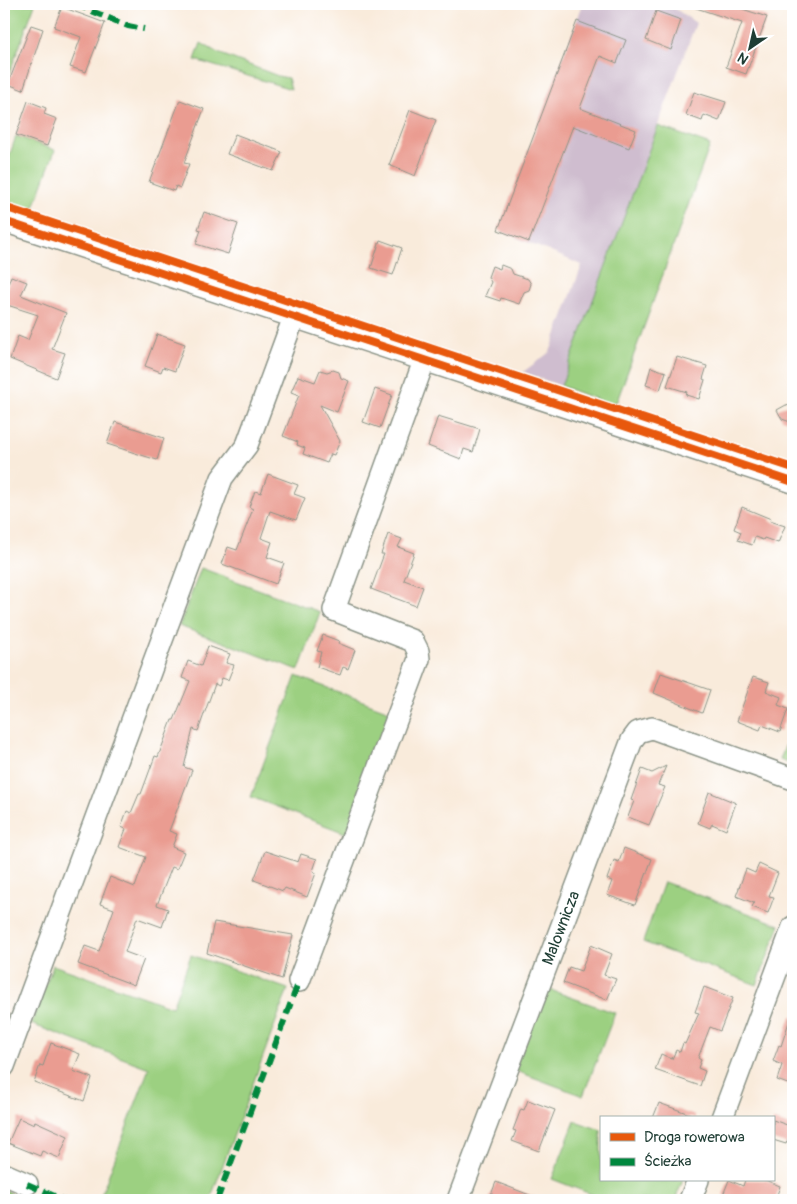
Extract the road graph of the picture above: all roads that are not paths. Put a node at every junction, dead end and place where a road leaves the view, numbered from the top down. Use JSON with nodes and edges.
{"nodes":[{"id":1,"x":4,"y":221,"type":"edge"},
{"id":2,"x":294,"y":318,"type":"junction"},
{"id":3,"x":424,"y":361,"type":"junction"},
{"id":4,"x":793,"y":482,"type":"edge"},
{"id":5,"x":793,"y":779,"type":"edge"},
{"id":6,"x":793,"y":927,"type":"edge"},
{"id":7,"x":299,"y":981,"type":"dead end"},
{"id":8,"x":4,"y":1066,"type":"edge"},
{"id":9,"x":723,"y":1116,"type":"edge"},
{"id":10,"x":4,"y":1174,"type":"edge"},
{"id":11,"x":697,"y":1182,"type":"edge"},
{"id":12,"x":27,"y":1184,"type":"dead end"},
{"id":13,"x":458,"y":1200,"type":"edge"},
{"id":14,"x":690,"y":1200,"type":"edge"}],
"edges":[{"from":1,"to":2,"type":"street"},
{"from":2,"to":3,"type":"street"},
{"from":2,"to":8,"type":"street"},
{"from":3,"to":4,"type":"street"},
{"from":3,"to":7,"type":"street"},
{"from":5,"to":13,"type":"street","name":"Malownicza"},
{"from":6,"to":9,"type":"street"},
{"from":10,"to":12,"type":"street"},
{"from":11,"to":14,"type":"street"}]}
